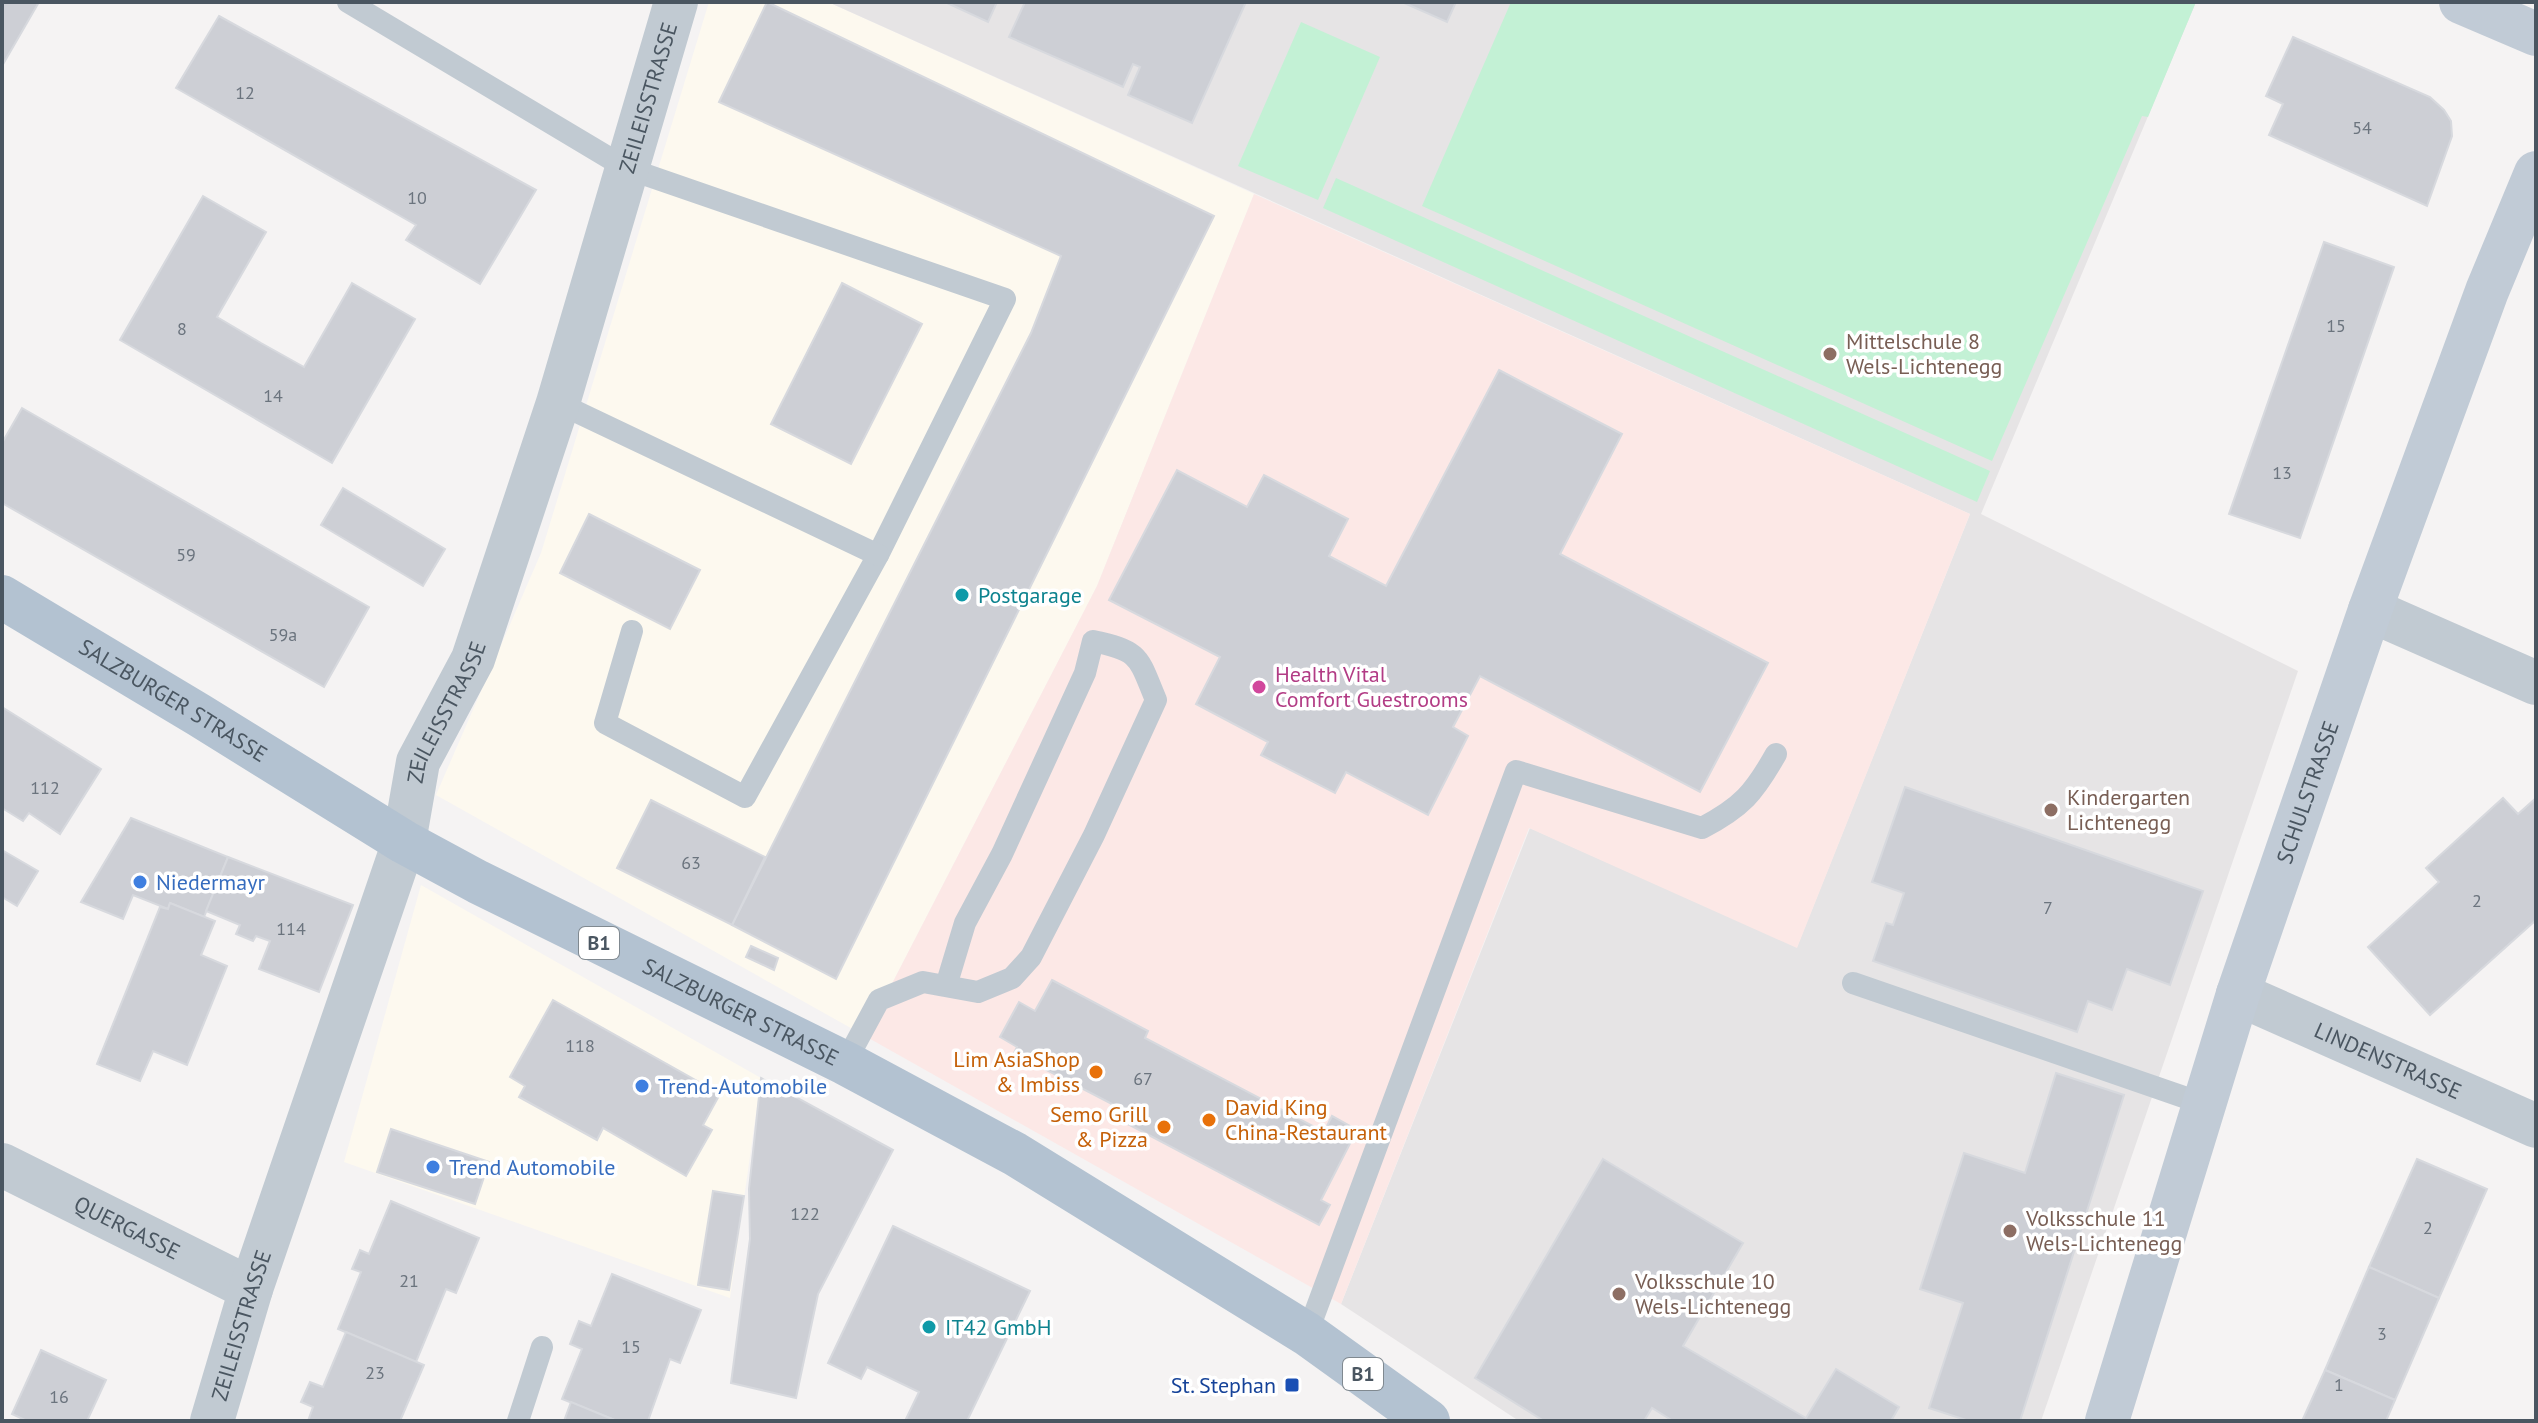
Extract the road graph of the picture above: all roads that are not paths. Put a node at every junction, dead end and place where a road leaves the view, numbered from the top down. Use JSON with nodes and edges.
{"nodes":[{"id":1,"x":348,"y":2,"type":"edge"},
{"id":2,"x":676,"y":2,"type":"edge"},
{"id":3,"x":2461,"y":2,"type":"edge"},
{"id":4,"x":2536,"y":34,"type":"edge"},
{"id":5,"x":626,"y":168,"type":"junction"},
{"id":6,"x":2536,"y":173,"type":"edge"},
{"id":7,"x":558,"y":403,"type":"junction"},
{"id":8,"x":878,"y":555,"type":"junction"},
{"id":9,"x":2,"y":597,"type":"edge"},
{"id":10,"x":2370,"y":610,"type":"junction"},
{"id":11,"x":632,"y":631,"type":"dead end"},
{"id":12,"x":2536,"y":683,"type":"edge"},
{"id":13,"x":1776,"y":754,"type":"dead end"},
{"id":14,"x":404,"y":842,"type":"junction"},
{"id":15,"x":1853,"y":983,"type":"dead end"},
{"id":16,"x":946,"y":986,"type":"junction"},
{"id":17,"x":2238,"y":994,"type":"junction"},
{"id":18,"x":845,"y":1063,"type":"junction"},
{"id":19,"x":2204,"y":1104,"type":"junction"},
{"id":20,"x":2536,"y":1126,"type":"edge"},
{"id":21,"x":2,"y":1165,"type":"edge"},
{"id":22,"x":251,"y":1289,"type":"junction"},
{"id":23,"x":1307,"y":1334,"type":"junction"},
{"id":24,"x":542,"y":1347,"type":"dead end"},
{"id":25,"x":212,"y":1421,"type":"edge"},
{"id":26,"x":518,"y":1421,"type":"edge"},
{"id":27,"x":1428,"y":1421,"type":"edge"},
{"id":28,"x":2107,"y":1421,"type":"edge"}],
"edges":[{"from":1,"to":5,"type":"lane"},
{"from":2,"to":5,"type":"street","name":"ZEILEISSTRASSE"},
{"from":3,"to":4,"type":"street"},
{"from":5,"to":7,"type":"street","name":"ZEILEISSTRASSE"},
{"from":5,"to":8,"type":"lane"},
{"from":6,"to":10,"type":"street","name":"SCHULSTRASSE"},
{"from":7,"to":8,"type":"lane"},
{"from":7,"to":14,"type":"street","name":"ZEILEISSTRASSE"},
{"from":8,"to":11,"type":"lane"},
{"from":9,"to":14,"type":"main road","name":"SALZBURGER STRASSE","number":"B1"},
{"from":10,"to":12,"type":"street"},
{"from":10,"to":17,"type":"street","name":"SCHULSTRASSE"},
{"from":13,"to":23,"type":"lane"},
{"from":14,"to":18,"type":"main road","name":"SALZBURGER STRASSE","number":"B1"},
{"from":14,"to":22,"type":"street","name":"ZEILEISSTRASSE"},
{"from":15,"to":19,"type":"lane"},
{"from":16,"to":16,"type":"lane"},
{"from":16,"to":18,"type":"lane"},
{"from":17,"to":19,"type":"street","name":"SCHULSTRASSE"},
{"from":17,"to":20,"type":"street","name":"LINDENSTRASSE"},
{"from":18,"to":23,"type":"main road","name":"SALZBURGER STRASSE","number":"B1"},
{"from":19,"to":28,"type":"street","name":"SCHULSTRASSE"},
{"from":21,"to":22,"type":"street","name":"QUERGASSE"},
{"from":22,"to":25,"type":"street","name":"ZEILEISSTRASSE"},
{"from":23,"to":27,"type":"main road","name":"SALZBURGER STRASSE","number":"B1"},
{"from":24,"to":26,"type":"lane"}]}
